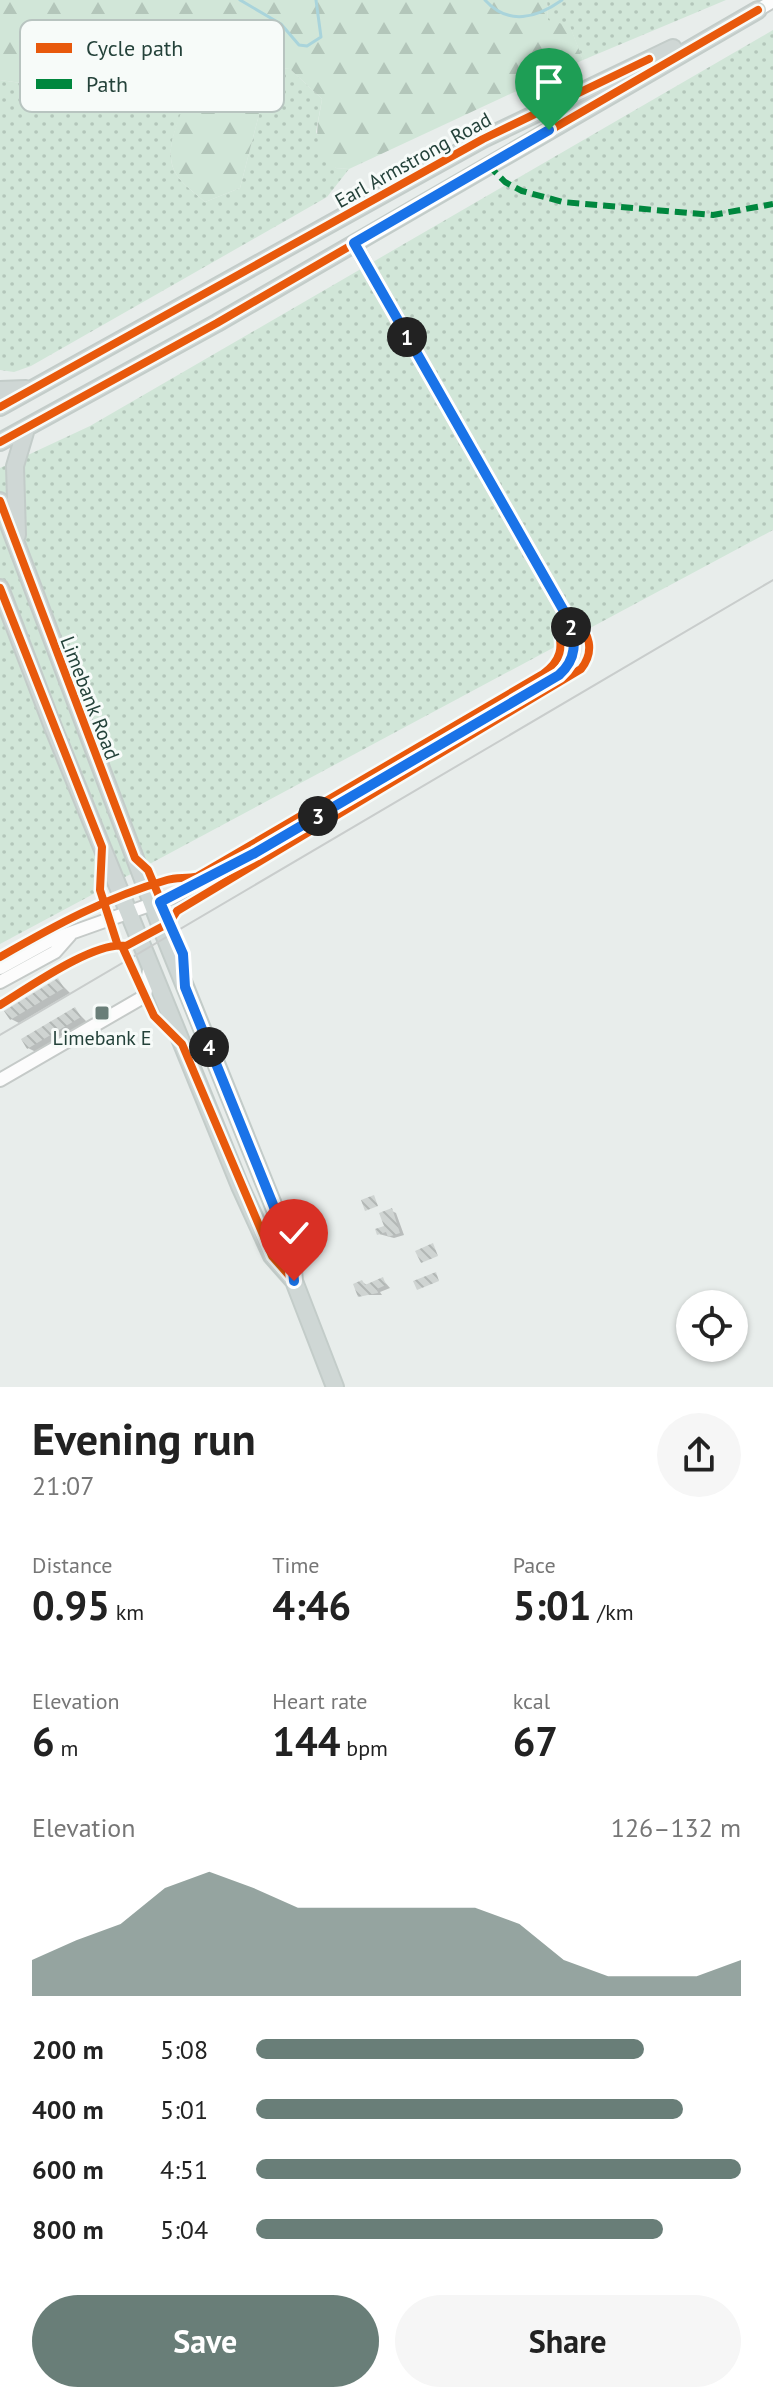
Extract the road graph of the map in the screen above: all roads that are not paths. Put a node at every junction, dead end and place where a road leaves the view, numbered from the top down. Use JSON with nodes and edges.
{"nodes":[{"id":1,"x":765,"y":5,"type":"edge"},
{"id":2,"x":354,"y":243,"type":"junction"},
{"id":3,"x":36,"y":388,"type":"junction"},
{"id":4,"x":0,"y":390,"type":"edge"},
{"id":5,"x":0,"y":407,"type":"edge"},
{"id":6,"x":26,"y":429,"type":"junction"},
{"id":7,"x":0,"y":442,"type":"edge"},
{"id":8,"x":0,"y":501,"type":"edge"},
{"id":9,"x":19,"y":557,"type":"junction"},
{"id":10,"x":0,"y":588,"type":"edge"},
{"id":11,"x":153,"y":905,"type":"junction"},
{"id":12,"x":128,"y":914,"type":"junction"},
{"id":13,"x":70,"y":935,"type":"junction"},
{"id":14,"x":149,"y":963,"type":"junction"},
{"id":15,"x":0,"y":968,"type":"edge"},
{"id":16,"x":0,"y":982,"type":"edge"},
{"id":17,"x":0,"y":1080,"type":"edge"},
{"id":18,"x":294,"y":1281,"type":"junction"},
{"id":19,"x":335,"y":1387,"type":"edge"}],
"edges":[{"from":1,"to":2,"type":"main road","name":"Earl Armstrong Road"},
{"from":1,"to":3,"type":"main road","name":"Earl Armstrong Road"},
{"from":2,"to":6,"type":"main road","name":"Earl Armstrong Road"},
{"from":2,"to":11,"type":"lane"},
{"from":3,"to":4,"type":"main road"},
{"from":3,"to":5,"type":"main road","name":"Earl Armstrong Road"},
{"from":6,"to":7,"type":"main road","name":"Earl Armstrong Road"},
{"from":6,"to":9,"type":"main road"},
{"from":8,"to":9,"type":"main road","name":"Limebank Road"},
{"from":9,"to":11,"type":"main road","name":"Limebank Road"},
{"from":10,"to":12,"type":"main road","name":"Limebank Road"},
{"from":11,"to":12,"type":"lane"},
{"from":11,"to":18,"type":"main road","name":"Limebank Road"},
{"from":12,"to":13,"type":"lane"},
{"from":12,"to":14,"type":"main road","name":"Limebank Road"},
{"from":13,"to":15,"type":"lane"},
{"from":13,"to":16,"type":"lane"},
{"from":14,"to":17,"type":"lane"},
{"from":14,"to":18,"type":"main road","name":"Limebank Road"},
{"from":18,"to":19,"type":"main road","name":"Limebank Road"}]}
